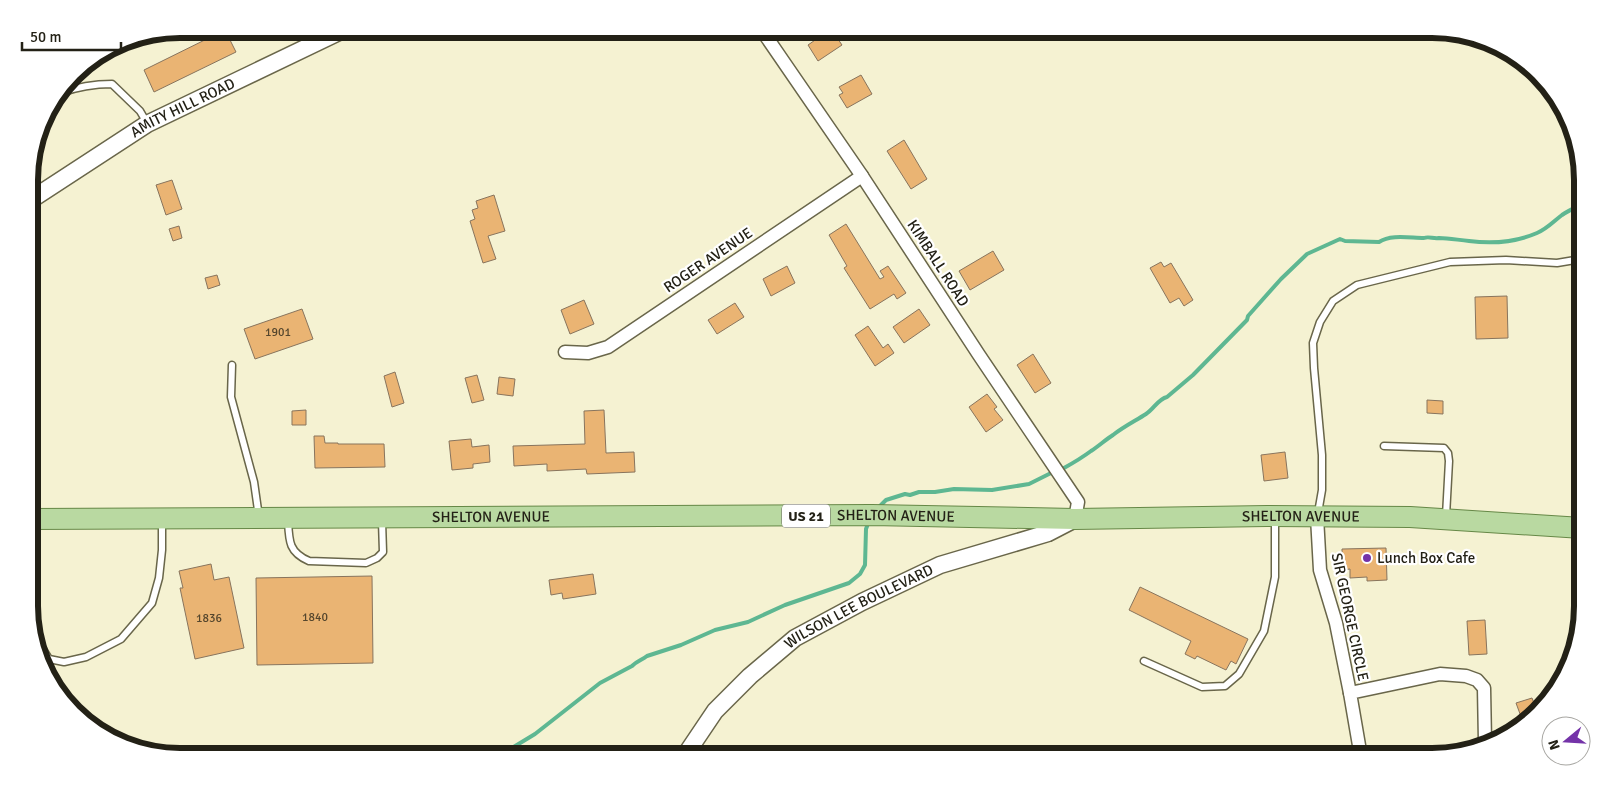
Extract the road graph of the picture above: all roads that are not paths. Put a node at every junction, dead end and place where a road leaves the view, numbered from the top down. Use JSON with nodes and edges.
{"nodes":[{"id":1,"x":326,"y":38,"type":"edge"},
{"id":2,"x":766,"y":38,"type":"edge"},
{"id":3,"x":70,"y":90,"type":"edge"},
{"id":4,"x":147,"y":124,"type":"junction"},
{"id":5,"x":862,"y":176,"type":"junction"},
{"id":6,"x":38,"y":195,"type":"edge"},
{"id":7,"x":1574,"y":260,"type":"edge"},
{"id":8,"x":565,"y":352,"type":"dead end"},
{"id":9,"x":232,"y":365,"type":"dead end"},
{"id":10,"x":1384,"y":446,"type":"dead end"},
{"id":11,"x":1275,"y":516,"type":"junction"},
{"id":12,"x":382,"y":517,"type":"junction"},
{"id":13,"x":1317,"y":517,"type":"junction"},
{"id":14,"x":162,"y":518,"type":"junction"},
{"id":15,"x":259,"y":518,"type":"junction"},
{"id":16,"x":288,"y":518,"type":"junction"},
{"id":17,"x":37,"y":519,"type":"edge"},
{"id":18,"x":1075,"y":519,"type":"junction"},
{"id":19,"x":1445,"y":520,"type":"junction"},
{"id":20,"x":1574,"y":528,"type":"edge"},
{"id":21,"x":45,"y":653,"type":"edge"},
{"id":22,"x":1144,"y":661,"type":"dead end"},
{"id":23,"x":1350,"y":693,"type":"junction"},
{"id":24,"x":1485,"y":738,"type":"edge"},
{"id":25,"x":690,"y":748,"type":"edge"},
{"id":26,"x":1359,"y":748,"type":"edge"}],
"edges":[{"from":1,"to":4,"type":"street","name":"AMITY HILL ROAD"},
{"from":2,"to":5,"type":"street","name":"KIMBALL ROAD"},
{"from":3,"to":4,"type":"lane"},
{"from":4,"to":6,"type":"street","name":"AMITY HILL ROAD"},
{"from":5,"to":8,"type":"street","name":"ROGER AVENUE"},
{"from":5,"to":18,"type":"street","name":"KIMBALL ROAD"},
{"from":7,"to":13,"type":"lane"},
{"from":9,"to":15,"type":"lane"},
{"from":10,"to":19,"type":"lane"},
{"from":11,"to":13,"type":"main road","name":"SHELTON AVENUE","number":"US 21"},
{"from":11,"to":18,"type":"main road","name":"SHELTON AVENUE","number":"US 21"},
{"from":11,"to":22,"type":"lane"},
{"from":12,"to":16,"type":"main road","name":"SHELTON AVENUE","number":"US 21"},
{"from":12,"to":16,"type":"lane"},
{"from":12,"to":18,"type":"main road","name":"SHELTON AVENUE","number":"US 21"},
{"from":13,"to":19,"type":"main road","name":"SHELTON AVENUE","number":"US 21"},
{"from":13,"to":23,"type":"street","name":"SIR GEORGE CIRCLE"},
{"from":14,"to":15,"type":"main road","name":"SHELTON AVENUE","number":"US 21"},
{"from":14,"to":17,"type":"main road","name":"SHELTON AVENUE","number":"US 21"},
{"from":14,"to":21,"type":"lane"},
{"from":15,"to":16,"type":"main road","name":"SHELTON AVENUE","number":"US 21"},
{"from":18,"to":25,"type":"street","name":"WILSON LEE BOULEVARD"},
{"from":19,"to":20,"type":"main road","name":"SHELTON AVENUE","number":"US 21"},
{"from":23,"to":24,"type":"street","name":"SIR GEORGE CIRCLE"},
{"from":23,"to":26,"type":"street","name":"SIR GEORGE CIRCLE"}]}
